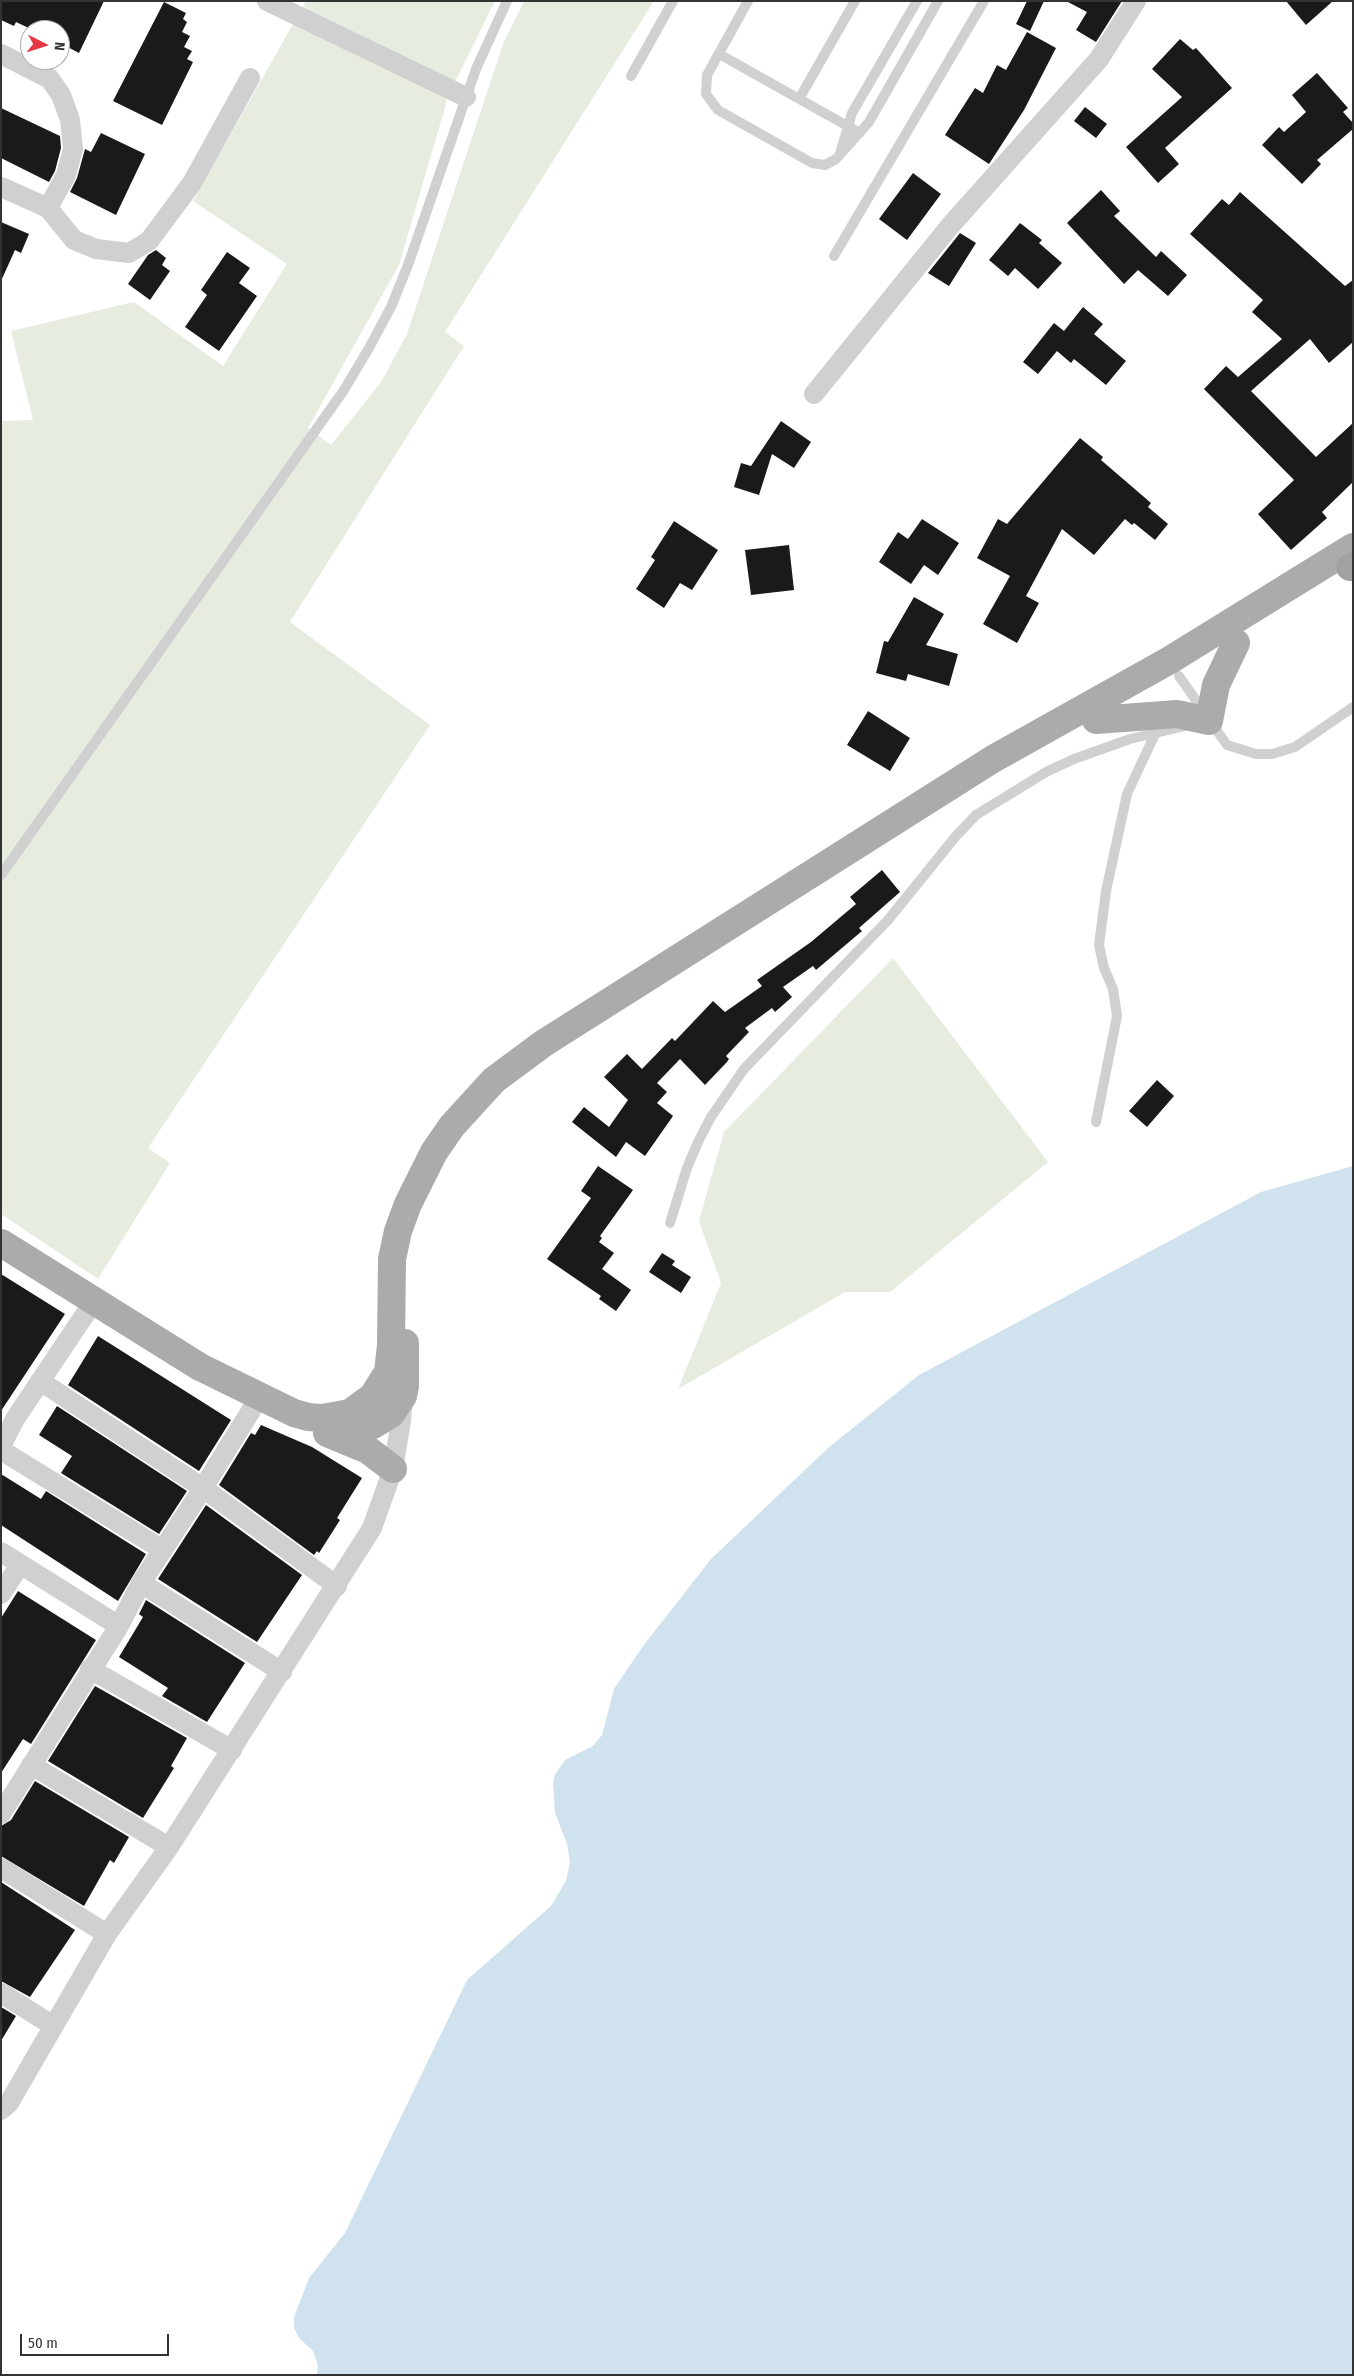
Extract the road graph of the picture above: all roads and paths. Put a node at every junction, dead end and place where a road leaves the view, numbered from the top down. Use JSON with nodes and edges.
{"nodes":[{"id":1,"x":267,"y":1,"type":"edge"},
{"id":2,"x":507,"y":1,"type":"edge"},
{"id":3,"x":673,"y":1,"type":"edge"},
{"id":4,"x":748,"y":1,"type":"edge"},
{"id":5,"x":855,"y":1,"type":"edge"},
{"id":6,"x":917,"y":1,"type":"edge"},
{"id":7,"x":938,"y":1,"type":"edge"},
{"id":8,"x":984,"y":1,"type":"edge"},
{"id":9,"x":1136,"y":1,"type":"edge"},
{"id":10,"x":1,"y":54,"type":"edge"},
{"id":11,"x":719,"y":54,"type":"junction"},
{"id":12,"x":631,"y":76,"type":"dead end"},
{"id":13,"x":250,"y":78,"type":"dead end"},
{"id":14,"x":466,"y":97,"type":"junction"},
{"id":15,"x":799,"y":99,"type":"junction"},
{"id":16,"x":847,"y":126,"type":"junction"},
{"id":17,"x":860,"y":133,"type":"junction"},
{"id":18,"x":840,"y":154,"type":"junction"},
{"id":19,"x":1,"y":187,"type":"edge"},
{"id":20,"x":48,"y":208,"type":"junction"},
{"id":21,"x":834,"y":256,"type":"dead end"},
{"id":22,"x":814,"y":394,"type":"dead end"},
{"id":23,"x":1352,"y":561,"type":"edge"},
{"id":24,"x":1236,"y":643,"type":"junction"},
{"id":25,"x":1179,"y":676,"type":"junction"},
{"id":26,"x":1353,"y":707,"type":"edge"},
{"id":27,"x":1096,"y":720,"type":"junction"},
{"id":28,"x":1209,"y":721,"type":"junction"},
{"id":29,"x":1156,"y":732,"type":"junction"},
{"id":30,"x":1,"y":875,"type":"edge"},
{"id":31,"x":1096,"y":1122,"type":"dead end"},
{"id":32,"x":670,"y":1223,"type":"dead end"},
{"id":33,"x":1,"y":1243,"type":"edge"},
{"id":34,"x":94,"y":1301,"type":"junction"},
{"id":35,"x":200,"y":1367,"type":"junction"},
{"id":36,"x":40,"y":1381,"type":"junction"},
{"id":37,"x":398,"y":1381,"type":"junction"},
{"id":38,"x":252,"y":1408,"type":"junction"},
{"id":39,"x":8,"y":1415,"type":"edge"},
{"id":40,"x":323,"y":1431,"type":"junction"},
{"id":41,"x":1,"y":1446,"type":"edge"},
{"id":42,"x":1,"y":1450,"type":"edge"},
{"id":43,"x":394,"y":1470,"type":"junction"},
{"id":44,"x":203,"y":1488,"type":"junction"},
{"id":45,"x":163,"y":1550,"type":"junction"},
{"id":46,"x":1,"y":1552,"type":"edge"},
{"id":47,"x":20,"y":1565,"type":"junction"},
{"id":48,"x":141,"y":1583,"type":"junction"},
{"id":49,"x":337,"y":1586,"type":"junction"},
{"id":50,"x":1,"y":1594,"type":"edge"},
{"id":51,"x":118,"y":1626,"type":"junction"},
{"id":52,"x":90,"y":1669,"type":"junction"},
{"id":53,"x":282,"y":1672,"type":"junction"},
{"id":54,"x":232,"y":1750,"type":"junction"},
{"id":55,"x":31,"y":1765,"type":"junction"},
{"id":56,"x":1,"y":1814,"type":"edge"},
{"id":57,"x":169,"y":1848,"type":"junction"},
{"id":58,"x":1,"y":1868,"type":"edge"},
{"id":59,"x":107,"y":1934,"type":"junction"},
{"id":60,"x":1,"y":1993,"type":"edge"},
{"id":61,"x":52,"y":2025,"type":"junction"},
{"id":62,"x":1,"y":2110,"type":"edge"}],
"edges":[{"from":1,"to":14,"type":"street"},
{"from":2,"to":14,"type":"lane"},
{"from":3,"to":12,"type":"lane"},
{"from":4,"to":11,"type":"lane"},
{"from":5,"to":15,"type":"lane"},
{"from":6,"to":16,"type":"lane"},
{"from":7,"to":17,"type":"lane"},
{"from":8,"to":21,"type":"lane"},
{"from":9,"to":22,"type":"street"},
{"from":10,"to":20,"type":"street"},
{"from":11,"to":15,"type":"lane"},
{"from":11,"to":18,"type":"lane"},
{"from":13,"to":20,"type":"street"},
{"from":14,"to":30,"type":"lane"},
{"from":15,"to":16,"type":"lane"},
{"from":16,"to":17,"type":"lane"},
{"from":16,"to":18,"type":"lane"},
{"from":17,"to":18,"type":"lane"},
{"from":19,"to":20,"type":"street"},
{"from":23,"to":24,"type":"main road"},
{"from":23,"to":37,"type":"main road"},
{"from":24,"to":25,"type":"main road"},
{"from":24,"to":28,"type":"main road"},
{"from":25,"to":27,"type":"main road"},
{"from":25,"to":28,"type":"lane"},
{"from":26,"to":28,"type":"lane"},
{"from":27,"to":28,"type":"main road"},
{"from":27,"to":37,"type":"main road"},
{"from":28,"to":29,"type":"lane"},
{"from":29,"to":31,"type":"lane"},
{"from":29,"to":32,"type":"lane"},
{"from":33,"to":34,"type":"main road"},
{"from":34,"to":35,"type":"main road"},
{"from":34,"to":36,"type":"street"},
{"from":35,"to":37,"type":"main road"},
{"from":35,"to":38,"type":"main road"},
{"from":36,"to":39,"type":"street"},
{"from":36,"to":44,"type":"street"},
{"from":37,"to":40,"type":"main road"},
{"from":37,"to":43,"type":"street"},
{"from":38,"to":40,"type":"main road"},
{"from":38,"to":44,"type":"street"},
{"from":39,"to":41,"type":"street"},
{"from":40,"to":43,"type":"main road"},
{"from":42,"to":45,"type":"street"},
{"from":43,"to":49,"type":"street"},
{"from":44,"to":45,"type":"street"},
{"from":44,"to":49,"type":"street"},
{"from":45,"to":48,"type":"street"},
{"from":46,"to":47,"type":"street"},
{"from":47,"to":50,"type":"street"},
{"from":47,"to":51,"type":"street"},
{"from":48,"to":51,"type":"street"},
{"from":48,"to":53,"type":"street"},
{"from":49,"to":53,"type":"street"},
{"from":51,"to":52,"type":"street"},
{"from":52,"to":54,"type":"street"},
{"from":52,"to":55,"type":"street"},
{"from":53,"to":54,"type":"street"},
{"from":54,"to":57,"type":"street"},
{"from":55,"to":56,"type":"street"},
{"from":55,"to":57,"type":"street"},
{"from":57,"to":59,"type":"street"},
{"from":58,"to":59,"type":"street"},
{"from":59,"to":61,"type":"street"},
{"from":60,"to":61,"type":"street"},
{"from":61,"to":62,"type":"street"}]}
